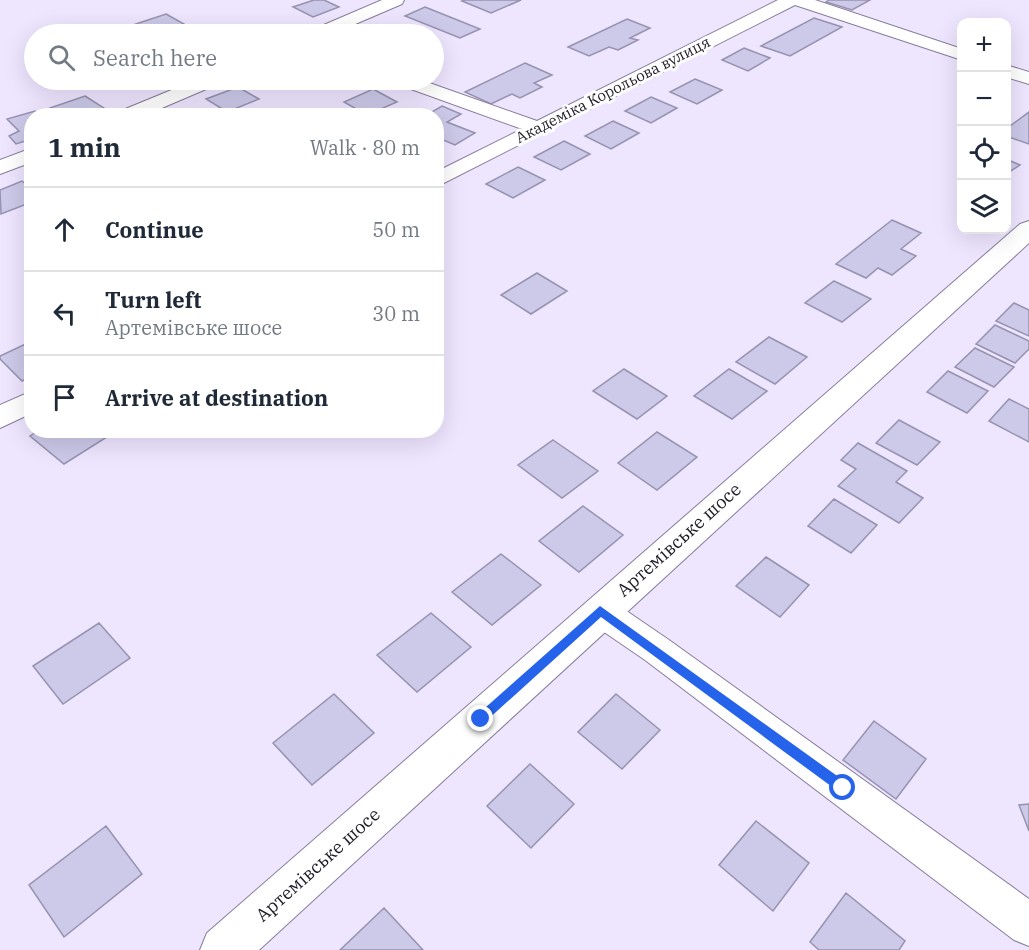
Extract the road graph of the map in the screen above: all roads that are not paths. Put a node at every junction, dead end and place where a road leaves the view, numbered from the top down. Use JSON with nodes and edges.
{"nodes":[{"id":1,"x":396,"y":0,"type":"edge"},
{"id":2,"x":791,"y":0,"type":"edge"},
{"id":3,"x":798,"y":0,"type":"edge"},
{"id":4,"x":341,"y":24,"type":"edge"},
{"id":5,"x":957,"y":53,"type":"edge"},
{"id":6,"x":1009,"y":72,"type":"edge"},
{"id":7,"x":1029,"y":78,"type":"edge"},
{"id":8,"x":187,"y":90,"type":"edge"},
{"id":9,"x":432,"y":90,"type":"edge"},
{"id":10,"x":144,"y":108,"type":"edge"},
{"id":11,"x":537,"y":128,"type":"junction"},
{"id":12,"x":24,"y":158,"type":"edge"},
{"id":13,"x":0,"y":168,"type":"edge"},
{"id":14,"x":444,"y":177,"type":"edge"},
{"id":15,"x":1029,"y":229,"type":"edge"},
{"id":16,"x":24,"y":404,"type":"edge"},
{"id":17,"x":0,"y":418,"type":"edge"},
{"id":18,"x":600,"y":611,"type":"junction"},
{"id":19,"x":1029,"y":925,"type":"edge"},
{"id":20,"x":224,"y":950,"type":"edge"}],
"edges":[{"from":1,"to":4,"type":"street"},
{"from":2,"to":11,"type":"street","name":"Академіка Корольова вулиця"},
{"from":3,"to":5,"type":"street"},
{"from":6,"to":7,"type":"street"},
{"from":8,"to":10,"type":"street"},
{"from":9,"to":11,"type":"street"},
{"from":11,"to":14,"type":"street","name":"Академіка Корольова вулиця"},
{"from":12,"to":13,"type":"street"},
{"from":15,"to":18,"type":"main road","name":"Артемівське шосе"},
{"from":16,"to":17,"type":"street"},
{"from":18,"to":19,"type":"street"},
{"from":18,"to":20,"type":"main road","name":"Артемівське шосе"}]}
